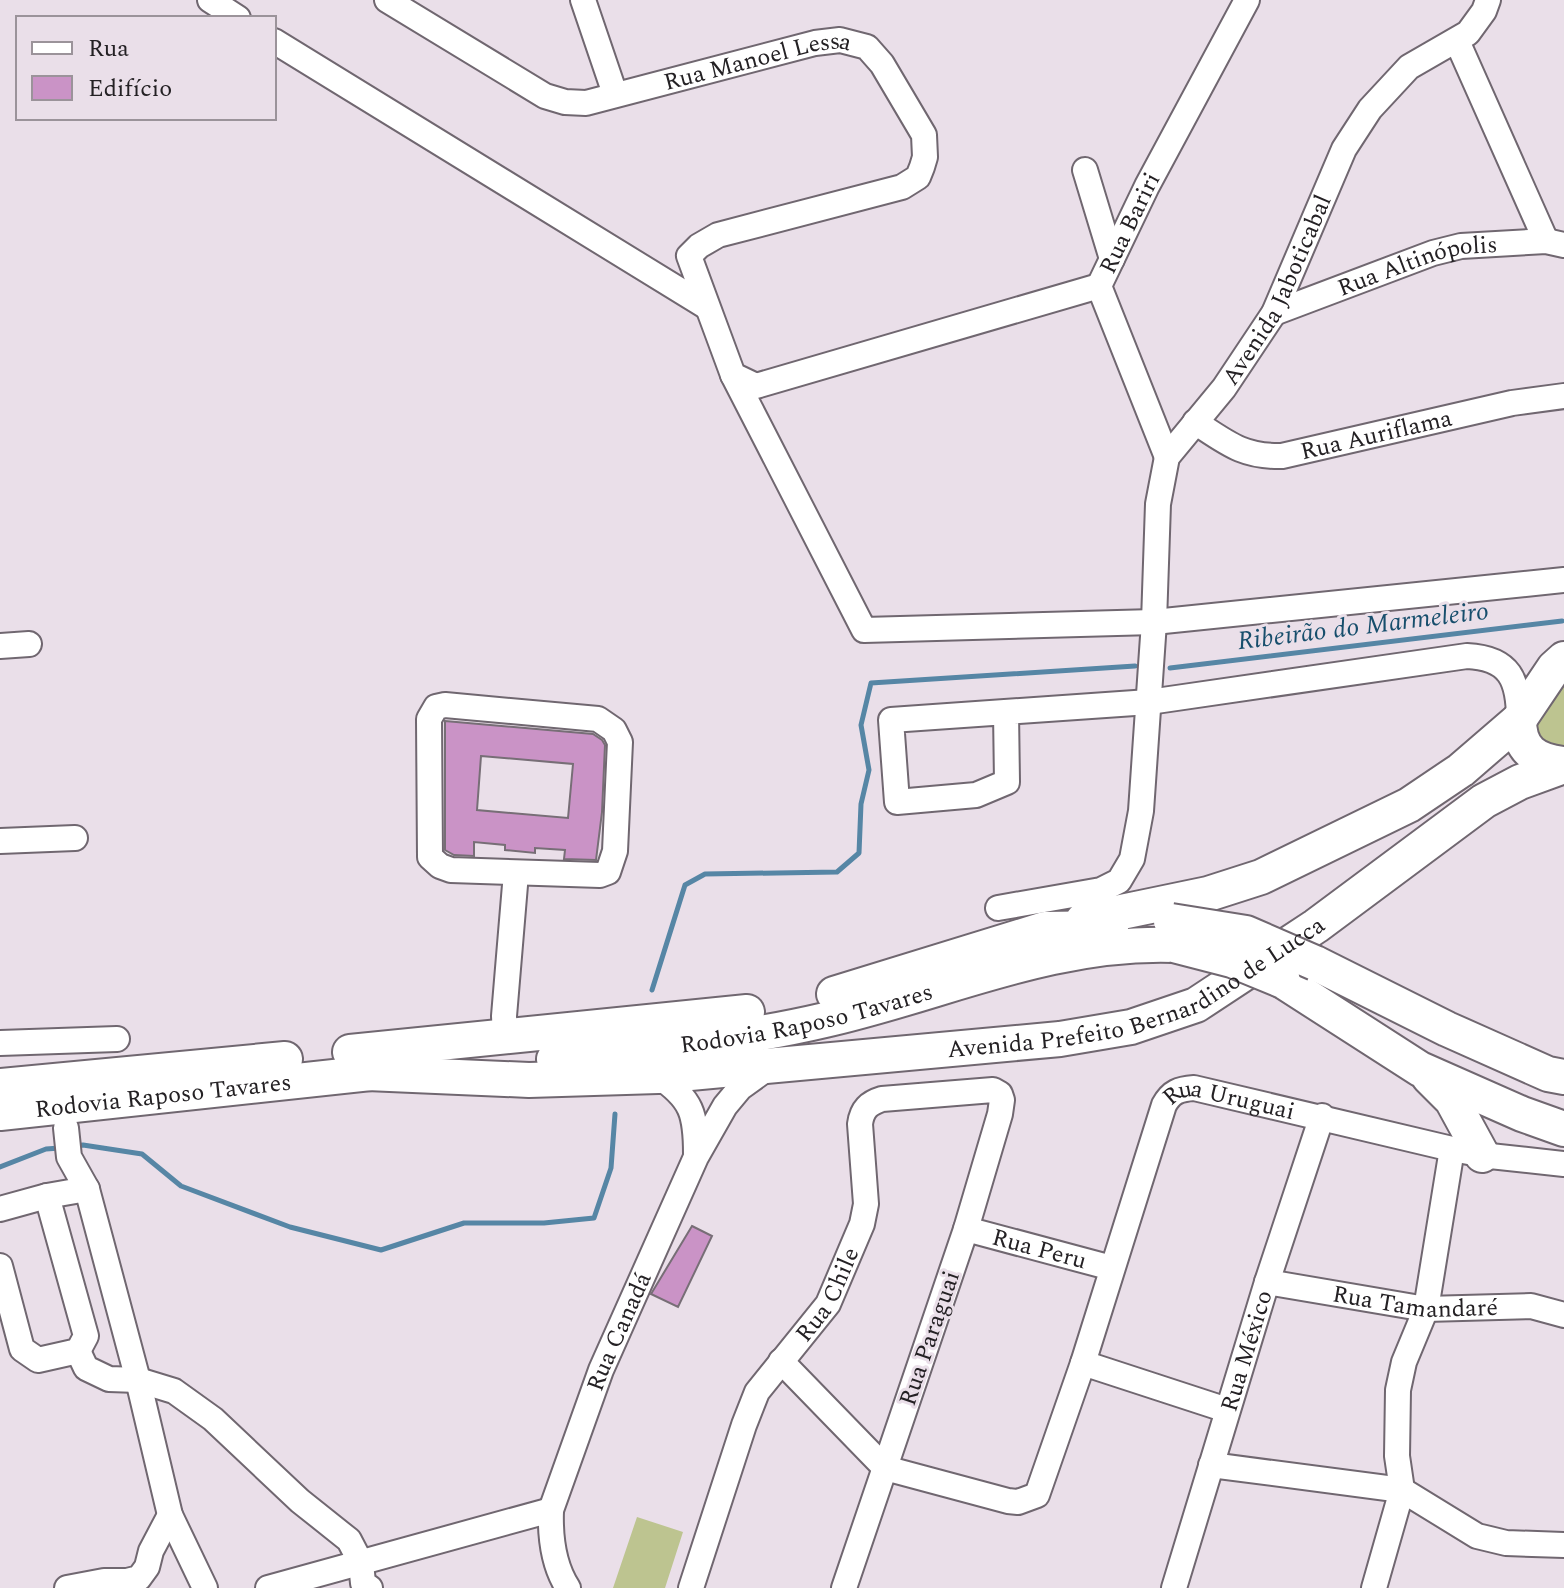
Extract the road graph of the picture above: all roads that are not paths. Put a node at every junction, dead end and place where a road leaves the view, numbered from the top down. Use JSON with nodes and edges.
{"nodes":[{"id":1,"x":210,"y":0,"type":"edge"},
{"id":2,"x":387,"y":0,"type":"edge"},
{"id":3,"x":583,"y":0,"type":"edge"},
{"id":4,"x":1247,"y":0,"type":"edge"},
{"id":5,"x":1488,"y":0,"type":"edge"},
{"id":6,"x":235,"y":16,"type":"edge"},
{"id":7,"x":1457,"y":41,"type":"junction"},
{"id":8,"x":276,"y":42,"type":"edge"},
{"id":9,"x":615,"y":94,"type":"junction"},
{"id":10,"x":1085,"y":170,"type":"dead end"},
{"id":11,"x":1555,"y":243,"type":"edge"},
{"id":12,"x":1112,"y":259,"type":"junction"},
{"id":13,"x":1099,"y":286,"type":"junction"},
{"id":14,"x":707,"y":307,"type":"junction"},
{"id":15,"x":1274,"y":313,"type":"junction"},
{"id":16,"x":733,"y":375,"type":"junction"},
{"id":17,"x":1564,"y":396,"type":"edge"},
{"id":18,"x":1195,"y":422,"type":"junction"},
{"id":19,"x":1167,"y":457,"type":"junction"},
{"id":20,"x":1564,"y":580,"type":"edge"},
{"id":21,"x":1154,"y":622,"type":"junction"},
{"id":22,"x":29,"y":644,"type":"dead end"},
{"id":23,"x":0,"y":646,"type":"edge"},
{"id":24,"x":1564,"y":659,"type":"edge"},
{"id":25,"x":1149,"y":702,"type":"junction"},
{"id":26,"x":1006,"y":712,"type":"junction"},
{"id":27,"x":1519,"y":720,"type":"junction"},
{"id":28,"x":1564,"y":765,"type":"edge"},
{"id":29,"x":75,"y":838,"type":"dead end"},
{"id":30,"x":0,"y":841,"type":"edge"},
{"id":31,"x":516,"y":873,"type":"junction"},
{"id":32,"x":998,"y":908,"type":"dead end"},
{"id":33,"x":1045,"y":929,"type":"junction"},
{"id":34,"x":1172,"y":933,"type":"junction"},
{"id":35,"x":505,"y":1038,"type":"junction"},
{"id":36,"x":117,"y":1039,"type":"dead end"},
{"id":37,"x":0,"y":1043,"type":"edge"},
{"id":38,"x":771,"y":1066,"type":"junction"},
{"id":39,"x":1420,"y":1069,"type":"junction"},
{"id":40,"x":367,"y":1073,"type":"junction"},
{"id":41,"x":658,"y":1076,"type":"junction"},
{"id":42,"x":1564,"y":1077,"type":"edge"},
{"id":43,"x":0,"y":1086,"type":"edge"},
{"id":44,"x":993,"y":1090,"type":"joint"},
{"id":45,"x":0,"y":1113,"type":"edge"},
{"id":46,"x":1322,"y":1116,"type":"junction"},
{"id":47,"x":1564,"y":1129,"type":"edge"},
{"id":48,"x":67,"y":1140,"type":"dead end"},
{"id":49,"x":1467,"y":1152,"type":"junction"},
{"id":50,"x":696,"y":1157,"type":"junction"},
{"id":51,"x":1564,"y":1164,"type":"edge"},
{"id":52,"x":87,"y":1189,"type":"junction"},
{"id":53,"x":47,"y":1196,"type":"junction"},
{"id":54,"x":0,"y":1209,"type":"edge"},
{"id":55,"x":966,"y":1229,"type":"junction"},
{"id":56,"x":0,"y":1266,"type":"edge"},
{"id":57,"x":1112,"y":1268,"type":"junction"},
{"id":58,"x":1267,"y":1282,"type":"junction"},
{"id":59,"x":1426,"y":1309,"type":"junction"},
{"id":60,"x":1564,"y":1315,"type":"edge"},
{"id":61,"x":78,"y":1351,"type":"junction"},
{"id":62,"x":781,"y":1361,"type":"junction"},
{"id":63,"x":1083,"y":1363,"type":"junction"},
{"id":64,"x":138,"y":1380,"type":"junction"},
{"id":65,"x":1227,"y":1410,"type":"junction"},
{"id":66,"x":1211,"y":1465,"type":"junction"},
{"id":67,"x":885,"y":1468,"type":"junction"},
{"id":68,"x":1402,"y":1490,"type":"junction"},
{"id":69,"x":551,"y":1510,"type":"junction"},
{"id":70,"x":170,"y":1515,"type":"junction"},
{"id":71,"x":1564,"y":1545,"type":"edge"},
{"id":72,"x":361,"y":1563,"type":"junction"},
{"id":73,"x":149,"y":1583,"type":"edge"},
{"id":74,"x":67,"y":1588,"type":"edge"},
{"id":75,"x":203,"y":1588,"type":"edge"},
{"id":76,"x":268,"y":1588,"type":"edge"},
{"id":77,"x":370,"y":1588,"type":"edge"},
{"id":78,"x":568,"y":1588,"type":"edge"},
{"id":79,"x":691,"y":1588,"type":"edge"},
{"id":80,"x":844,"y":1588,"type":"edge"},
{"id":81,"x":1174,"y":1588,"type":"edge"},
{"id":82,"x":1374,"y":1588,"type":"edge"}],
"edges":[{"from":1,"to":6,"type":"street"},
{"from":2,"to":9,"type":"street"},
{"from":3,"to":9,"type":"street"},
{"from":4,"to":12,"type":"street","name":"Rua Bariri"},
{"from":5,"to":7,"type":"street","name":"Avenida Jaboticabal"},
{"from":7,"to":11,"type":"street"},
{"from":7,"to":15,"type":"street","name":"Avenida Jaboticabal"},
{"from":8,"to":14,"type":"street"},
{"from":9,"to":14,"type":"street","name":"Rua Manoel Lessa"},
{"from":10,"to":12,"type":"street"},
{"from":11,"to":15,"type":"street","name":"Rua Altinópolis"},
{"from":12,"to":13,"type":"street","name":"Rua Bariri"},
{"from":13,"to":16,"type":"street"},
{"from":13,"to":19,"type":"street","name":"Rua Bariri"},
{"from":14,"to":16,"type":"street","name":"Rua Manoel Lessa"},
{"from":15,"to":18,"type":"street","name":"Avenida Jaboticabal"},
{"from":16,"to":21,"type":"street","name":"Rua Manoel Lessa"},
{"from":17,"to":18,"type":"street","name":"Rua Auriflama"},
{"from":18,"to":19,"type":"street","name":"Avenida Jaboticabal"},
{"from":19,"to":21,"type":"street","name":"Avenida Jaboticabal"},
{"from":20,"to":21,"type":"street"},
{"from":21,"to":25,"type":"street","name":"Avenida Jaboticabal"},
{"from":22,"to":23,"type":"street"},
{"from":24,"to":27,"type":"highway"},
{"from":25,"to":26,"type":"street"},
{"from":25,"to":27,"type":"street"},
{"from":25,"to":32,"type":"street"},
{"from":26,"to":26,"type":"street"},
{"from":27,"to":28,"type":"highway"},
{"from":27,"to":33,"type":"highway"},
{"from":28,"to":38,"type":"highway","name":"Avenida Prefeito Bernardino de Lucca"},
{"from":29,"to":30,"type":"street"},
{"from":31,"to":31,"type":"street"},
{"from":31,"to":35,"type":"street"},
{"from":33,"to":34,"type":"highway","name":"Rodovia Raposo Tavares"},
{"from":33,"to":35,"type":"highway","name":"Rodovia Raposo Tavares"},
{"from":34,"to":39,"type":"highway","name":"Rodovia Raposo Tavares","bridge":true},
{"from":34,"to":40,"type":"highway","name":"Rodovia Raposo Tavares"},
{"from":34,"to":42,"type":"highway","name":"Rodovia Raposo Tavares","bridge":true},
{"from":35,"to":43,"type":"highway","name":"Rodovia Raposo Tavares"},
{"from":36,"to":37,"type":"street"},
{"from":38,"to":41,"type":"highway","name":"Avenida Prefeito Bernardino de Lucca"},
{"from":38,"to":50,"type":"street","name":"Rua Canadá"},
{"from":39,"to":47,"type":"highway","name":"Rodovia Raposo Tavares"},
{"from":39,"to":49,"type":"highway"},
{"from":40,"to":41,"type":"highway","name":"Avenida Prefeito Bernardino de Lucca"},
{"from":40,"to":45,"type":"highway","name":"Rodovia Raposo Tavares"},
{"from":41,"to":50,"type":"street"},
{"from":44,"to":55,"type":"street","name":"Rua Paraguai"},
{"from":44,"to":62,"type":"street","name":"Rua Chile"},
{"from":46,"to":49,"type":"street","name":"Rua Uruguai"},
{"from":46,"to":57,"type":"street","name":"Rua Uruguai"},
{"from":46,"to":58,"type":"street","name":"Rua México"},
{"from":48,"to":52,"type":"street"},
{"from":49,"to":51,"type":"street","name":"Rua Uruguai"},
{"from":49,"to":59,"type":"street"},
{"from":50,"to":69,"type":"street","name":"Rua Canadá"},
{"from":52,"to":53,"type":"street"},
{"from":52,"to":64,"type":"street"},
{"from":53,"to":54,"type":"street"},
{"from":53,"to":61,"type":"street"},
{"from":55,"to":57,"type":"street","name":"Rua Peru"},
{"from":55,"to":67,"type":"street","name":"Rua Paraguai"},
{"from":56,"to":61,"type":"street"},
{"from":57,"to":63,"type":"street","name":"Rua Uruguai"},
{"from":58,"to":59,"type":"street","name":"Rua Tamandaré"},
{"from":58,"to":65,"type":"street","name":"Rua México"},
{"from":59,"to":60,"type":"street","name":"Rua Tamandaré"},
{"from":59,"to":68,"type":"street"},
{"from":61,"to":64,"type":"street"},
{"from":62,"to":67,"type":"street"},
{"from":62,"to":79,"type":"street","name":"Rua Chile"},
{"from":63,"to":65,"type":"street"},
{"from":63,"to":67,"type":"street","name":"Rua Uruguai"},
{"from":64,"to":70,"type":"street"},
{"from":64,"to":72,"type":"street"},
{"from":65,"to":66,"type":"street","name":"Rua México"},
{"from":66,"to":68,"type":"street"},
{"from":66,"to":81,"type":"street","name":"Rua México"},
{"from":67,"to":80,"type":"street","name":"Rua Paraguai"},
{"from":68,"to":71,"type":"street"},
{"from":68,"to":82,"type":"street"},
{"from":69,"to":72,"type":"street"},
{"from":69,"to":78,"type":"street"},
{"from":70,"to":73,"type":"street"},
{"from":70,"to":75,"type":"street"},
{"from":72,"to":76,"type":"street"},
{"from":72,"to":77,"type":"street"},
{"from":73,"to":74,"type":"street"}]}
